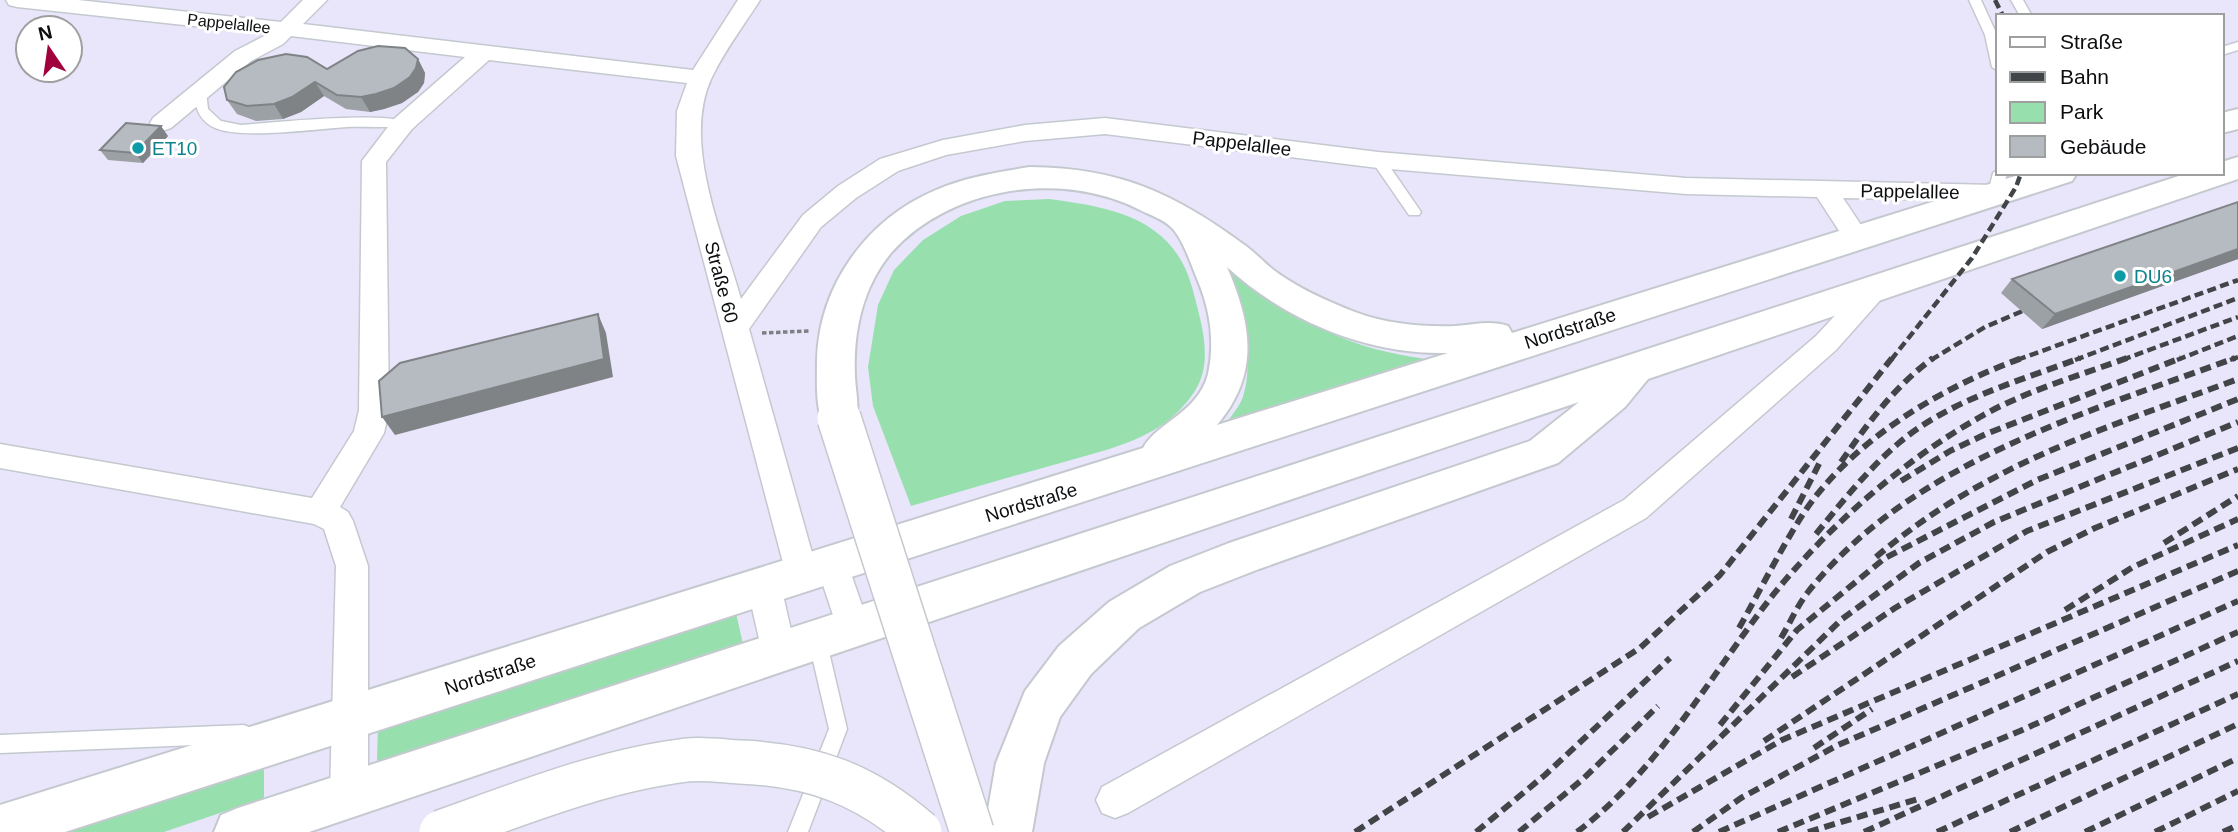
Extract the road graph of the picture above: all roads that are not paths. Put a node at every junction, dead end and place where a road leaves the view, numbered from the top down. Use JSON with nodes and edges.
{"nodes":[{"id":1,"x":17,"y":0,"type":"edge"},
{"id":2,"x":316,"y":0,"type":"edge"},
{"id":3,"x":749,"y":0,"type":"edge"},
{"id":4,"x":1975,"y":0,"type":"edge"},
{"id":5,"x":286,"y":30,"type":"junction"},
{"id":6,"x":484,"y":52,"type":"junction"},
{"id":7,"x":1996,"y":58,"type":"edge"},
{"id":8,"x":700,"y":78,"type":"junction"},
{"id":9,"x":200,"y":91,"type":"junction"},
{"id":10,"x":162,"y":123,"type":"edge"},
{"id":11,"x":403,"y":124,"type":"junction"},
{"id":12,"x":1378,"y":160,"type":"junction"},
{"id":13,"x":2217,"y":175,"type":"edge"},
{"id":14,"x":2045,"y":176,"type":"edge"},
{"id":15,"x":1997,"y":183,"type":"edge"},
{"id":16,"x":1825,"y":190,"type":"junction"},
{"id":17,"x":1414,"y":212,"type":"dead end"},
{"id":18,"x":1188,"y":225,"type":"junction"},
{"id":19,"x":1856,"y":237,"type":"junction"},
{"id":20,"x":1877,"y":289,"type":"junction"},
{"id":21,"x":1646,"y":304,"type":"junction"},
{"id":22,"x":736,"y":331,"type":"junction"},
{"id":23,"x":1637,"y":368,"type":"junction"},
{"id":24,"x":0,"y":456,"type":"edge"},
{"id":25,"x":1132,"y":470,"type":"junction"},
{"id":26,"x":320,"y":512,"type":"junction"},
{"id":27,"x":799,"y":575,"type":"junction"},
{"id":28,"x":816,"y":640,"type":"junction"},
{"id":29,"x":350,"y":718,"type":"junction"},
{"id":30,"x":306,"y":732,"type":"junction"},
{"id":31,"x":0,"y":744,"type":"edge"},
{"id":32,"x":349,"y":795,"type":"junction"},
{"id":33,"x":1115,"y":800,"type":"dead end"},
{"id":34,"x":0,"y":829,"type":"edge"},
{"id":35,"x":239,"y":832,"type":"edge"},
{"id":36,"x":441,"y":832,"type":"edge"},
{"id":37,"x":798,"y":832,"type":"edge"},
{"id":38,"x":920,"y":832,"type":"edge"},
{"id":39,"x":972,"y":832,"type":"edge"},
{"id":40,"x":1008,"y":832,"type":"edge"}],
"edges":[{"from":1,"to":5,"type":"street","name":"Pappelallee"},
{"from":2,"to":5,"type":"street"},
{"from":3,"to":8,"type":"street","name":"Straße 60"},
{"from":4,"to":7,"type":"lane"},
{"from":5,"to":6,"type":"street"},
{"from":5,"to":9,"type":"street","name":"Pappelallee"},
{"from":6,"to":8,"type":"street"},
{"from":6,"to":11,"type":"street"},
{"from":8,"to":22,"type":"street","name":"Straße 60"},
{"from":9,"to":10,"type":"street","name":"Pappelallee"},
{"from":9,"to":11,"type":"lane"},
{"from":11,"to":26,"type":"street"},
{"from":12,"to":16,"type":"street","name":"Pappelallee"},
{"from":12,"to":17,"type":"lane"},
{"from":12,"to":22,"type":"street","name":"Pappelallee"},
{"from":13,"to":20,"type":"street"},
{"from":14,"to":15,"type":"street","name":"Nordstraße"},
{"from":15,"to":16,"type":"street","name":"Pappelallee"},
{"from":15,"to":19,"type":"street","name":"Nordstraße"},
{"from":16,"to":19,"type":"street","name":"Pappelallee"},
{"from":18,"to":21,"type":"street"},
{"from":18,"to":25,"type":"street"},
{"from":18,"to":39,"type":"street","bridge":true},
{"from":19,"to":21,"type":"street","name":"Nordstraße"},
{"from":20,"to":23,"type":"street"},
{"from":20,"to":33,"type":"street"},
{"from":21,"to":25,"type":"street","name":"Nordstraße"},
{"from":22,"to":27,"type":"street","name":"Straße 60"},
{"from":23,"to":28,"type":"street"},
{"from":23,"to":40,"type":"street"},
{"from":24,"to":26,"type":"street"},
{"from":25,"to":27,"type":"street","name":"Nordstraße"},
{"from":26,"to":29,"type":"street"},
{"from":27,"to":28,"type":"street"},
{"from":27,"to":28,"type":"street"},
{"from":27,"to":29,"type":"street","name":"Nordstraße"},
{"from":28,"to":32,"type":"street"},
{"from":28,"to":37,"type":"lane"},
{"from":29,"to":30,"type":"street","name":"Nordstraße"},
{"from":29,"to":32,"type":"street"},
{"from":30,"to":31,"type":"lane"},
{"from":30,"to":34,"type":"street","name":"Nordstraße"},
{"from":32,"to":35,"type":"street"},
{"from":36,"to":38,"type":"street","bridge":true}]}
